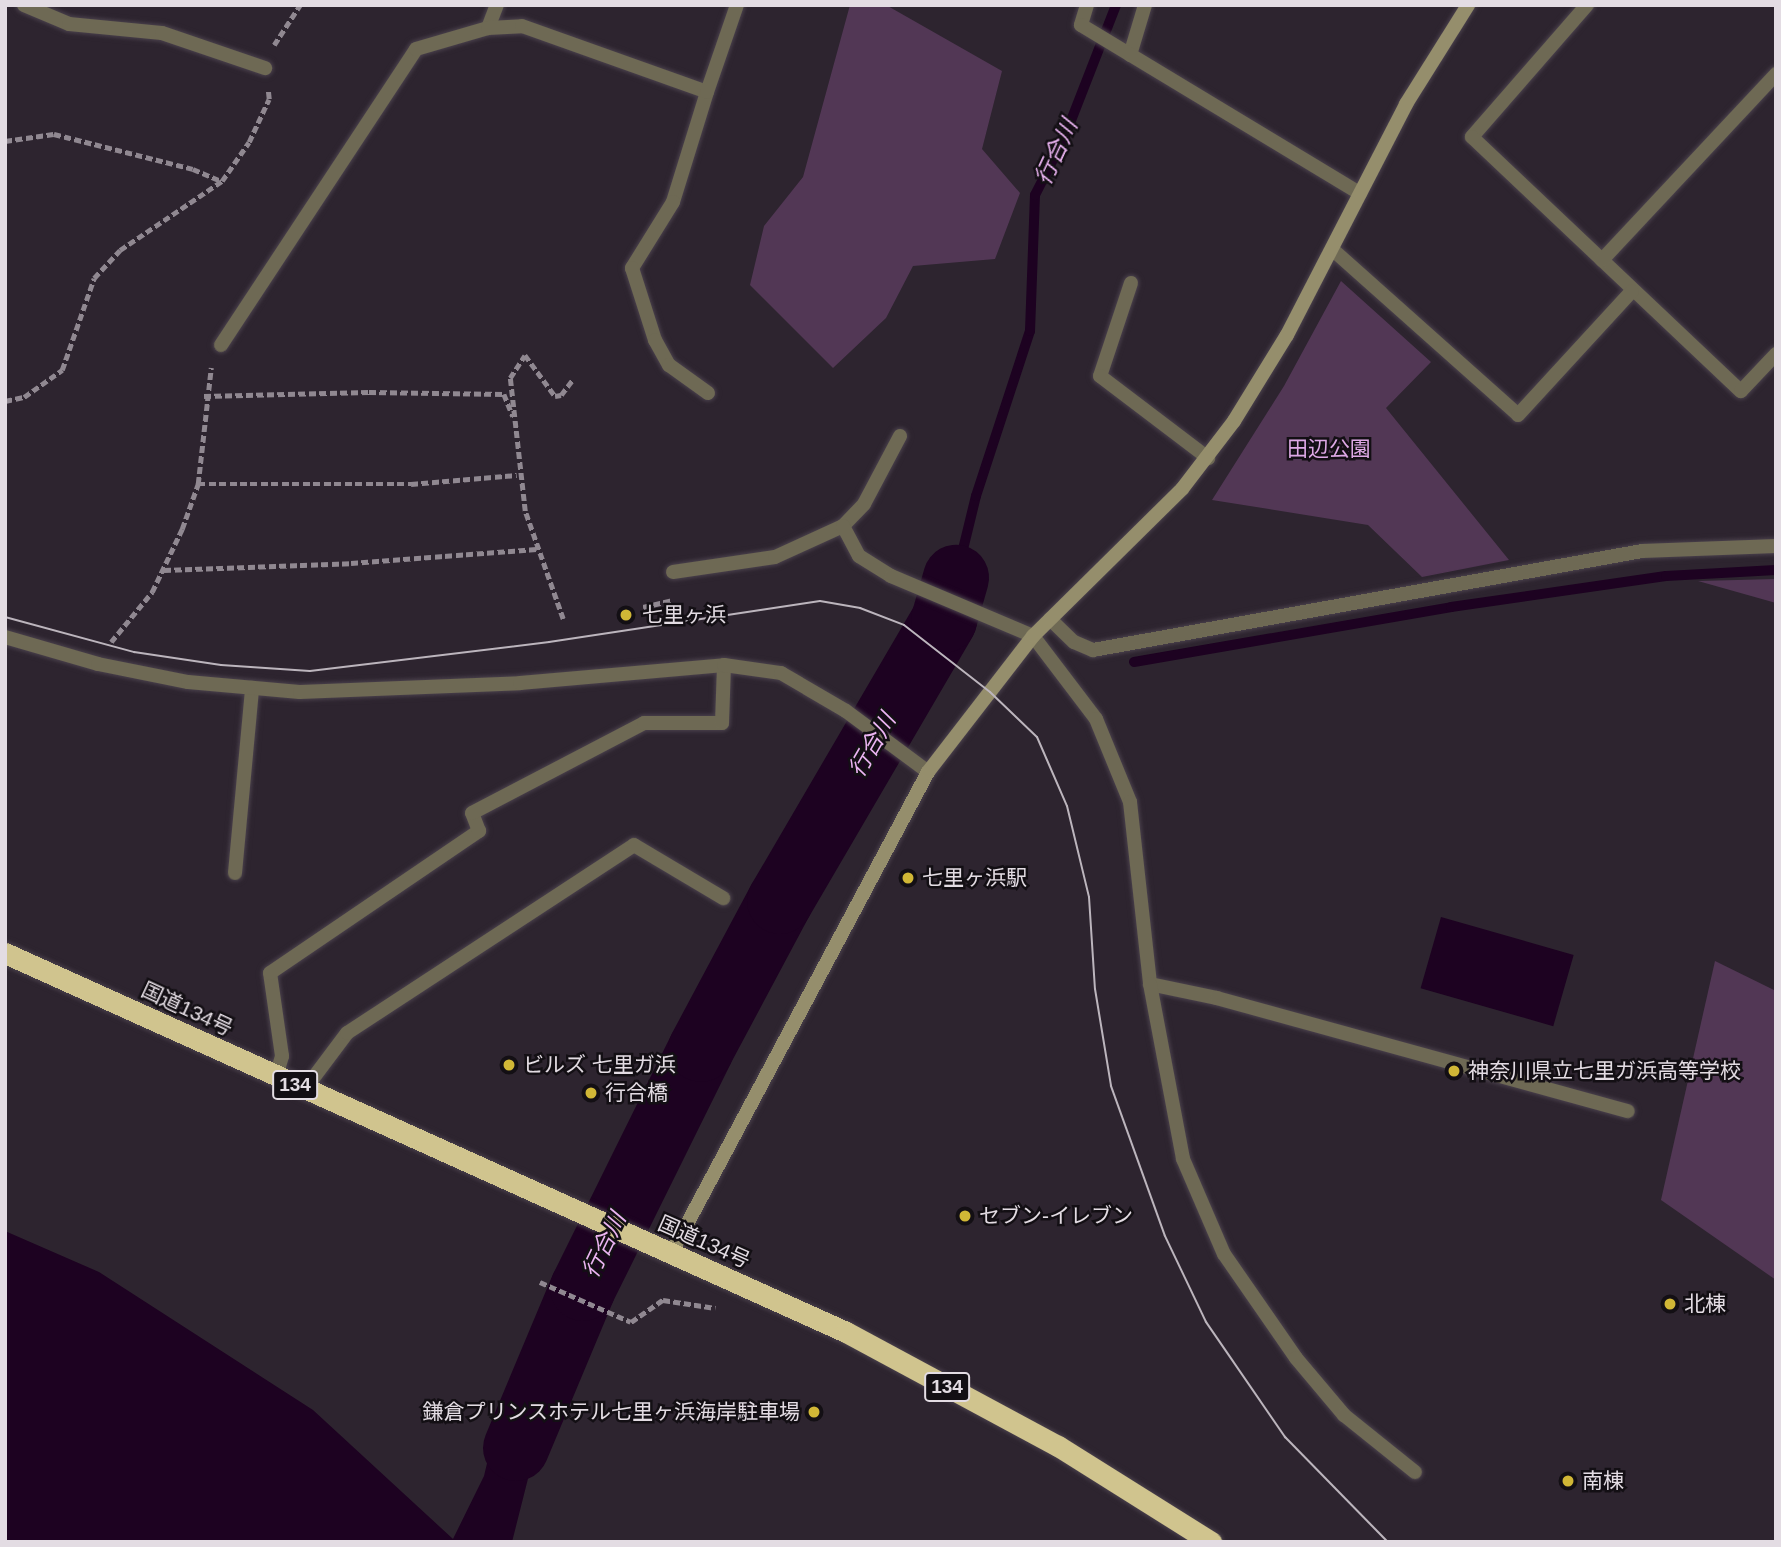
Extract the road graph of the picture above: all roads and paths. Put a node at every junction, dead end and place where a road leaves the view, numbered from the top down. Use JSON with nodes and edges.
{"nodes":[{"id":1,"x":24,"y":5,"type":"edge"},
{"id":2,"x":300,"y":5,"type":"edge"},
{"id":3,"x":497,"y":5,"type":"edge"},
{"id":4,"x":737,"y":5,"type":"edge"},
{"id":5,"x":1087,"y":5,"type":"edge"},
{"id":6,"x":1145,"y":5,"type":"edge"},
{"id":7,"x":1468,"y":5,"type":"edge"},
{"id":8,"x":1587,"y":5,"type":"edge"},
{"id":9,"x":488,"y":28,"type":"junction"},
{"id":10,"x":1130,"y":55,"type":"junction"},
{"id":11,"x":265,"y":68,"type":"junction"},
{"id":12,"x":1776,"y":74,"type":"edge"},
{"id":13,"x":708,"y":92,"type":"junction"},
{"id":14,"x":5,"y":141,"type":"edge"},
{"id":15,"x":222,"y":181,"type":"junction"},
{"id":16,"x":1360,"y":193,"type":"junction"},
{"id":17,"x":1332,"y":249,"type":"junction"},
{"id":18,"x":1602,"y":260,"type":"junction"},
{"id":19,"x":1131,"y":283,"type":"dead end"},
{"id":20,"x":1632,"y":290,"type":"junction"},
{"id":21,"x":221,"y":345,"type":"joint"},
{"id":22,"x":1776,"y":354,"type":"edge"},
{"id":23,"x":573,"y":379,"type":"dead end"},
{"id":24,"x":708,"y":393,"type":"dead end"},
{"id":25,"x":204,"y":396,"type":"junction"},
{"id":26,"x":5,"y":401,"type":"edge"},
{"id":27,"x":514,"y":416,"type":"junction"},
{"id":28,"x":900,"y":436,"type":"dead end"},
{"id":29,"x":1208,"y":458,"type":"junction"},
{"id":30,"x":517,"y":475,"type":"junction"},
{"id":31,"x":198,"y":484,"type":"junction"},
{"id":32,"x":843,"y":526,"type":"junction"},
{"id":33,"x":1776,"y":546,"type":"edge"},
{"id":34,"x":540,"y":549,"type":"junction"},
{"id":35,"x":164,"y":570,"type":"junction"},
{"id":36,"x":673,"y":572,"type":"dead end"},
{"id":37,"x":563,"y":619,"type":"dead end"},
{"id":38,"x":1050,"y":619,"type":"junction"},
{"id":39,"x":1033,"y":636,"type":"junction"},
{"id":40,"x":5,"y":637,"type":"edge"},
{"id":41,"x":98,"y":664,"type":"junction"},
{"id":42,"x":724,"y":665,"type":"junction"},
{"id":43,"x":252,"y":688,"type":"junction"},
{"id":44,"x":928,"y":772,"type":"junction"},
{"id":45,"x":234,"y":873,"type":"dead end"},
{"id":46,"x":723,"y":898,"type":"dead end"},
{"id":47,"x":5,"y":953,"type":"edge"},
{"id":48,"x":1150,"y":984,"type":"junction"},
{"id":49,"x":276,"y":1076,"type":"junction"},
{"id":50,"x":305,"y":1088,"type":"junction"},
{"id":51,"x":1628,"y":1111,"type":"dead end"},
{"id":52,"x":671,"y":1254,"type":"junction"},
{"id":53,"x":540,"y":1282,"type":"dead end"},
{"id":54,"x":715,"y":1308,"type":"dead end"},
{"id":55,"x":1415,"y":1472,"type":"dead end"},
{"id":56,"x":1211,"y":1542,"type":"edge"}],
"edges":[{"from":1,"to":11,"type":"street"},
{"from":2,"to":11,"type":"path"},
{"from":3,"to":9,"type":"street"},
{"from":4,"to":13,"type":"street"},
{"from":5,"to":10,"type":"street"},
{"from":6,"to":10,"type":"street"},
{"from":7,"to":16,"type":"street"},
{"from":8,"to":18,"type":"street"},
{"from":9,"to":13,"type":"street"},
{"from":9,"to":21,"type":"street"},
{"from":10,"to":16,"type":"street"},
{"from":11,"to":15,"type":"path"},
{"from":12,"to":18,"type":"street"},
{"from":13,"to":24,"type":"street"},
{"from":14,"to":15,"type":"path"},
{"from":15,"to":26,"type":"path"},
{"from":16,"to":17,"type":"street"},
{"from":17,"to":20,"type":"street"},
{"from":17,"to":29,"type":"street"},
{"from":18,"to":20,"type":"street"},
{"from":19,"to":29,"type":"street"},
{"from":20,"to":22,"type":"street"},
{"from":21,"to":25,"type":"path"},
{"from":23,"to":27,"type":"path"},
{"from":25,"to":27,"type":"path"},
{"from":25,"to":31,"type":"path"},
{"from":27,"to":30,"type":"path"},
{"from":28,"to":32,"type":"street"},
{"from":29,"to":38,"type":"street"},
{"from":30,"to":31,"type":"path"},
{"from":30,"to":34,"type":"path"},
{"from":31,"to":35,"type":"path"},
{"from":32,"to":36,"type":"street"},
{"from":32,"to":39,"type":"street"},
{"from":33,"to":38,"type":"street"},
{"from":34,"to":35,"type":"path"},
{"from":34,"to":37,"type":"path"},
{"from":35,"to":41,"type":"path"},
{"from":38,"to":39,"type":"street"},
{"from":39,"to":44,"type":"street"},
{"from":39,"to":48,"type":"street"},
{"from":40,"to":41,"type":"street"},
{"from":41,"to":43,"type":"street"},
{"from":42,"to":43,"type":"street"},
{"from":42,"to":44,"type":"street"},
{"from":42,"to":49,"type":"street"},
{"from":43,"to":45,"type":"street"},
{"from":44,"to":52,"type":"street"},
{"from":46,"to":50,"type":"street"},
{"from":47,"to":49,"type":"highway","name":"国道134号","number":"134"},
{"from":48,"to":51,"type":"street"},
{"from":48,"to":55,"type":"street"},
{"from":49,"to":50,"type":"highway","name":"国道134号","number":"134"},
{"from":50,"to":52,"type":"highway","name":"国道134号","number":"134"},
{"from":52,"to":56,"type":"highway","name":"国道134号","number":"134"},
{"from":53,"to":54,"type":"path"}]}
